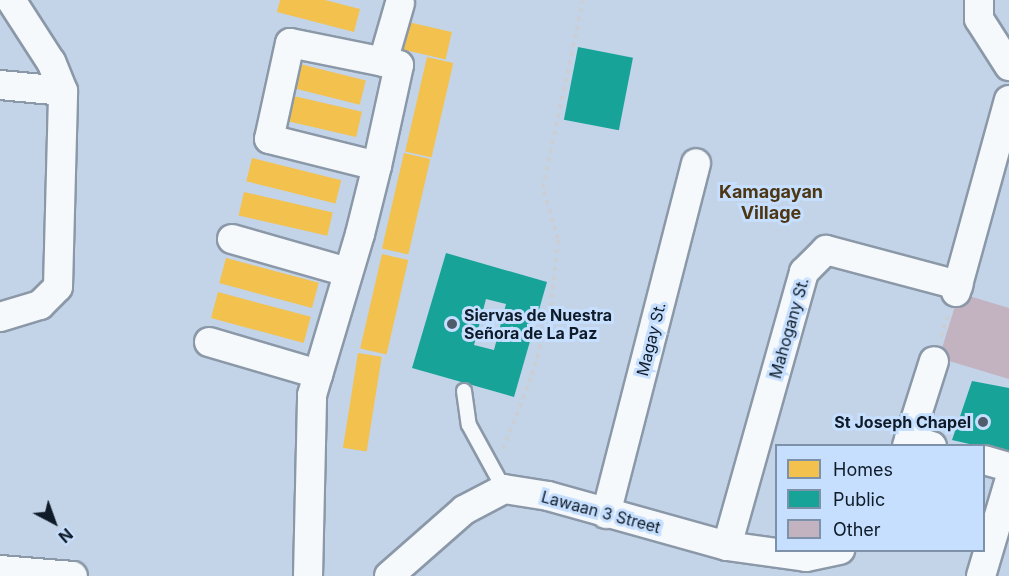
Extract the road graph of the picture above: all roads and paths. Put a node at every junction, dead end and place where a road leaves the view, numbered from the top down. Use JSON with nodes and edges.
{"nodes":[{"id":1,"x":11,"y":0,"type":"edge"},
{"id":2,"x":583,"y":0,"type":"edge"},
{"id":3,"x":979,"y":0,"type":"edge"},
{"id":4,"x":400,"y":3,"type":"dead end"},
{"id":5,"x":383,"y":62,"type":"junction"},
{"id":6,"x":1009,"y":66,"type":"edge"},
{"id":7,"x":0,"y":85,"type":"edge"},
{"id":8,"x":63,"y":91,"type":"junction"},
{"id":9,"x":1009,"y":100,"type":"edge"},
{"id":10,"x":696,"y":163,"type":"dead end"},
{"id":11,"x":377,"y":166,"type":"junction"},
{"id":12,"x":232,"y":239,"type":"dead end"},
{"id":13,"x":347,"y":272,"type":"junction"},
{"id":14,"x":957,"y":289,"type":"junction"},
{"id":15,"x":0,"y":317,"type":"edge"},
{"id":16,"x":209,"y":342,"type":"dead end"},
{"id":17,"x":934,"y":361,"type":"joint"},
{"id":18,"x":318,"y":374,"type":"junction"},
{"id":19,"x":464,"y":390,"type":"dead end"},
{"id":20,"x":916,"y":443,"type":"edge"},
{"id":21,"x":487,"y":459,"type":"junction"},
{"id":22,"x":985,"y":460,"type":"edge"},
{"id":23,"x":1009,"y":467,"type":"edge"},
{"id":24,"x":1009,"y":482,"type":"edge"},
{"id":25,"x":504,"y":489,"type":"junction"},
{"id":26,"x":606,"y":514,"type":"junction"},
{"id":27,"x":727,"y":546,"type":"junction"},
{"id":28,"x":830,"y":552,"type":"edge"},
{"id":29,"x":992,"y":568,"type":"edge"},
{"id":30,"x":0,"y":570,"type":"edge"},
{"id":31,"x":74,"y":576,"type":"edge"},
{"id":32,"x":308,"y":576,"type":"edge"},
{"id":33,"x":388,"y":576,"type":"edge"}],
"edges":[{"from":1,"to":8,"type":"street"},
{"from":2,"to":21,"type":"path"},
{"from":3,"to":6,"type":"street"},
{"from":4,"to":5,"type":"street"},
{"from":5,"to":11,"type":"street"},
{"from":5,"to":11,"type":"street"},
{"from":7,"to":8,"type":"street"},
{"from":8,"to":15,"type":"street"},
{"from":9,"to":14,"type":"street"},
{"from":10,"to":26,"type":"street","name":"Magay St."},
{"from":11,"to":13,"type":"street"},
{"from":12,"to":13,"type":"street"},
{"from":13,"to":18,"type":"street"},
{"from":14,"to":17,"type":"path"},
{"from":14,"to":27,"type":"street","name":"Mahogany St."},
{"from":16,"to":18,"type":"street"},
{"from":17,"to":20,"type":"street"},
{"from":18,"to":32,"type":"street"},
{"from":19,"to":21,"type":"lane"},
{"from":21,"to":25,"type":"lane"},
{"from":22,"to":23,"type":"street"},
{"from":24,"to":29,"type":"street"},
{"from":25,"to":26,"type":"street","name":"Lawaan 3 Street"},
{"from":25,"to":33,"type":"street"},
{"from":26,"to":27,"type":"street","name":"Lawaan 3 Street"},
{"from":27,"to":28,"type":"street","name":"Lawaan 3 Street"},
{"from":30,"to":31,"type":"street"}]}
